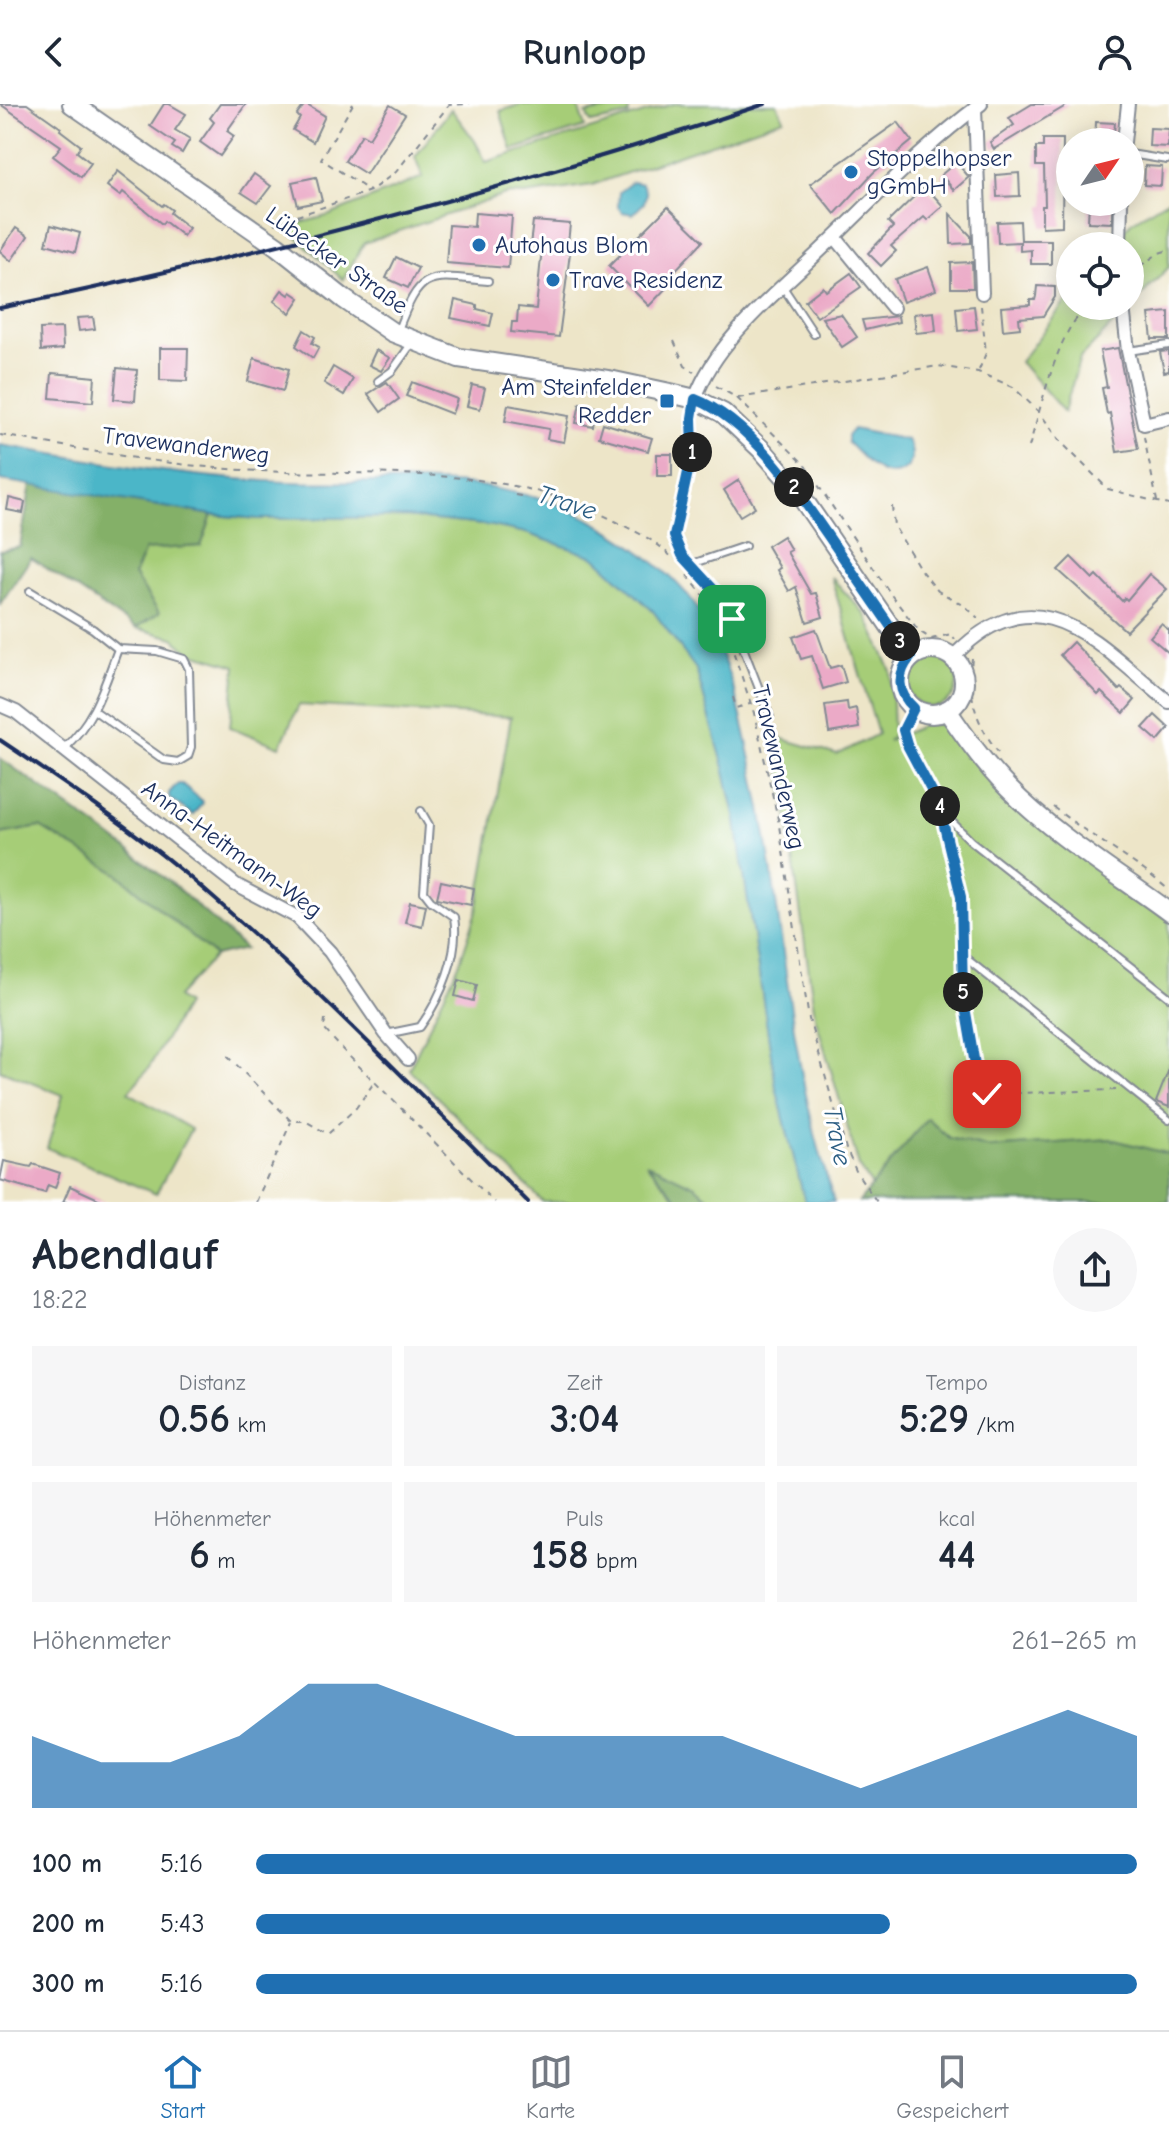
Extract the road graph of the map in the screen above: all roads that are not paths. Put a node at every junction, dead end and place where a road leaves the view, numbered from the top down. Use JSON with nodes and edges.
{"nodes":[{"id":1,"x":72,"y":104,"type":"edge"},
{"id":2,"x":1128,"y":104,"type":"edge"},
{"id":3,"x":978,"y":106,"type":"edge"},
{"id":4,"x":1125,"y":128,"type":"edge"},
{"id":5,"x":1144,"y":156,"type":"edge"},
{"id":6,"x":1167,"y":160,"type":"edge"},
{"id":7,"x":835,"y":237,"type":"junction"},
{"id":8,"x":488,"y":281,"type":"dead end"},
{"id":9,"x":783,"y":287,"type":"junction"},
{"id":10,"x":982,"y":293,"type":"road end"},
{"id":11,"x":893,"y":308,"type":"dead end"},
{"id":12,"x":1125,"y":320,"type":"edge"},
{"id":13,"x":814,"y":334,"type":"dead end"},
{"id":14,"x":405,"y":337,"type":"junction"},
{"id":15,"x":1169,"y":345,"type":"edge"},
{"id":16,"x":1128,"y":351,"type":"junction"},
{"id":17,"x":378,"y":381,"type":"dead end"},
{"id":18,"x":695,"y":399,"type":"junction"},
{"id":19,"x":1169,"y":418,"type":"edge"},
{"id":20,"x":745,"y":546,"type":"dead end"},
{"id":21,"x":692,"y":564,"type":"junction"},
{"id":22,"x":30,"y":591,"type":"dead end"},
{"id":23,"x":118,"y":649,"type":"junction"},
{"id":24,"x":958,"y":652,"type":"junction"},
{"id":25,"x":911,"y":657,"type":"junction"},
{"id":26,"x":1169,"y":702,"type":"edge"},
{"id":27,"x":0,"y":705,"type":"edge"},
{"id":28,"x":914,"y":708,"type":"junction"},
{"id":29,"x":947,"y":710,"type":"junction"},
{"id":30,"x":95,"y":711,"type":"junction"},
{"id":31,"x":770,"y":717,"type":"dead end"},
{"id":32,"x":63,"y":749,"type":"junction"},
{"id":33,"x":421,"y":811,"type":"dead end"},
{"id":34,"x":943,"y":821,"type":"junction"},
{"id":35,"x":1169,"y":912,"type":"edge"},
{"id":36,"x":1169,"y":997,"type":"edge"},
{"id":37,"x":386,"y":1034,"type":"junction"},
{"id":38,"x":408,"y":1059,"type":"dead end"},
{"id":39,"x":1169,"y":1120,"type":"edge"}],
"edges":[{"from":1,"to":14,"type":"main road","name":"Lübecker Straße"},
{"from":2,"to":4,"type":"street"},
{"from":3,"to":7,"type":"street"},
{"from":3,"to":10,"type":"street"},
{"from":5,"to":6,"type":"lane"},
{"from":7,"to":9,"type":"street"},
{"from":7,"to":11,"type":"street"},
{"from":8,"to":14,"type":"lane"},
{"from":9,"to":13,"type":"lane"},
{"from":9,"to":18,"type":"street"},
{"from":12,"to":16,"type":"street"},
{"from":14,"to":17,"type":"lane"},
{"from":14,"to":18,"type":"main road","name":"Lübecker Straße"},
{"from":15,"to":16,"type":"lane"},
{"from":16,"to":19,"type":"street"},
{"from":18,"to":21,"type":"lane"},
{"from":18,"to":25,"type":"main road","name":"Lübecker Straße"},
{"from":20,"to":21,"type":"lane"},
{"from":21,"to":31,"type":"lane"},
{"from":22,"to":23,"type":"lane"},
{"from":23,"to":30,"type":"lane"},
{"from":23,"to":30,"type":"lane"},
{"from":24,"to":25,"type":"main road"},
{"from":24,"to":26,"type":"street"},
{"from":24,"to":29,"type":"main road"},
{"from":25,"to":28,"type":"main road"},
{"from":27,"to":32,"type":"street","name":"Anna-Heitmann-Weg"},
{"from":28,"to":29,"type":"main road"},
{"from":28,"to":34,"type":"lane"},
{"from":29,"to":35,"type":"main road"},
{"from":30,"to":32,"type":"lane"},
{"from":32,"to":37,"type":"street","name":"Anna-Heitmann-Weg"},
{"from":33,"to":37,"type":"lane"},
{"from":34,"to":36,"type":"lane"},
{"from":34,"to":39,"type":"lane"},
{"from":37,"to":38,"type":"street","name":"Anna-Heitmann-Weg"}]}
